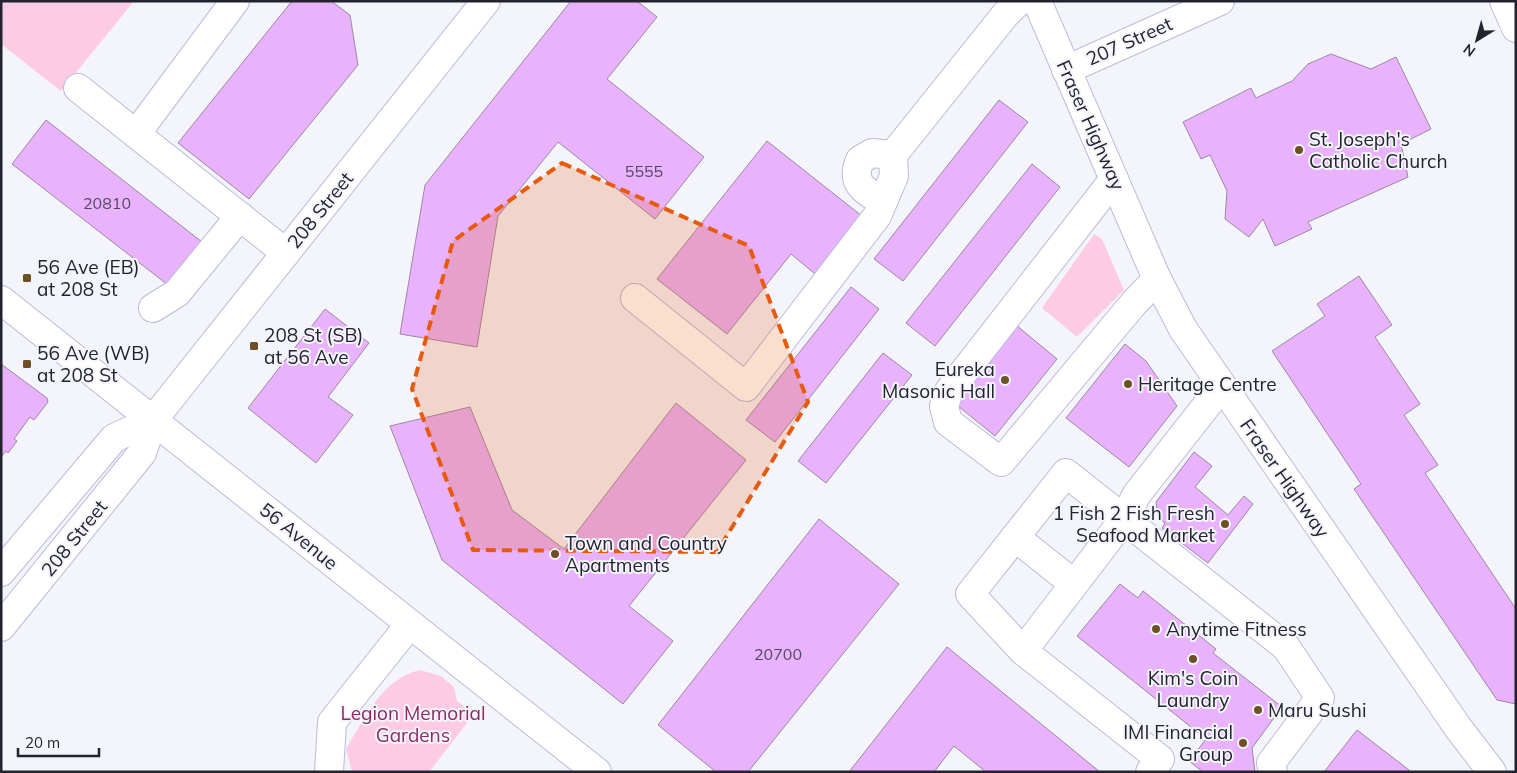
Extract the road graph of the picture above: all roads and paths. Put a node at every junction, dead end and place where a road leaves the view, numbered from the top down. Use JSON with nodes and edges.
{"nodes":[{"id":1,"x":235,"y":1,"type":"edge"},
{"id":2,"x":486,"y":1,"type":"edge"},
{"id":3,"x":1019,"y":1,"type":"edge"},
{"id":4,"x":1037,"y":1,"type":"edge"},
{"id":5,"x":1220,"y":1,"type":"edge"},
{"id":6,"x":1504,"y":1,"type":"edge"},
{"id":7,"x":1516,"y":28,"type":"edge"},
{"id":8,"x":1066,"y":70,"type":"junction"},
{"id":9,"x":78,"y":88,"type":"dead end"},
{"id":10,"x":136,"y":134,"type":"junction"},
{"id":11,"x":893,"y":155,"type":"junction"},
{"id":12,"x":1114,"y":178,"type":"junction"},
{"id":13,"x":883,"y":201,"type":"junction"},
{"id":14,"x":240,"y":216,"type":"junction"},
{"id":15,"x":286,"y":253,"type":"junction"},
{"id":16,"x":1157,"y":279,"type":"junction"},
{"id":17,"x":635,"y":298,"type":"dead end"},
{"id":18,"x":1,"y":300,"type":"edge"},
{"id":19,"x":153,"y":308,"type":"dead end"},
{"id":20,"x":1222,"y":386,"type":"junction"},
{"id":21,"x":153,"y":420,"type":"junction"},
{"id":22,"x":1124,"y":519,"type":"junction"},
{"id":23,"x":1015,"y":537,"type":"junction"},
{"id":24,"x":1,"y":572,"type":"edge"},
{"id":25,"x":1074,"y":584,"type":"junction"},
{"id":26,"x":410,"y":624,"type":"junction"},
{"id":27,"x":1,"y":627,"type":"edge"},
{"id":28,"x":1023,"y":651,"type":"junction"},
{"id":29,"x":329,"y":772,"type":"edge"},
{"id":30,"x":597,"y":772,"type":"edge"},
{"id":31,"x":1150,"y":772,"type":"edge"},
{"id":32,"x":1273,"y":772,"type":"edge"},
{"id":33,"x":1492,"y":772,"type":"edge"}],
"edges":[{"from":1,"to":10,"type":"main road"},
{"from":2,"to":15,"type":"main road","name":"208 Street"},
{"from":3,"to":11,"type":"main road"},
{"from":4,"to":8,"type":"main road","name":"Fraser Highway"},
{"from":5,"to":8,"type":"main road","name":"207 Street"},
{"from":6,"to":7,"type":"main road"},
{"from":8,"to":12,"type":"main road","name":"Fraser Highway"},
{"from":9,"to":10,"type":"main road"},
{"from":10,"to":14,"type":"main road"},
{"from":11,"to":13,"type":"main road"},
{"from":11,"to":13,"type":"main road"},
{"from":12,"to":16,"type":"main road","name":"Fraser Highway"},
{"from":12,"to":16,"type":"main road"},
{"from":13,"to":17,"type":"main road"},
{"from":14,"to":15,"type":"main road"},
{"from":14,"to":19,"type":"main road"},
{"from":15,"to":21,"type":"main road","name":"208 Street"},
{"from":16,"to":20,"type":"main road","name":"Fraser Highway"},
{"from":18,"to":21,"type":"main road","name":"56 Avenue"},
{"from":20,"to":22,"type":"main road"},
{"from":20,"to":33,"type":"main road","name":"Fraser Highway"},
{"from":21,"to":24,"type":"main road","name":"208 Street"},
{"from":21,"to":26,"type":"main road","name":"56 Avenue"},
{"from":21,"to":27,"type":"main road","name":"208 Street"},
{"from":22,"to":23,"type":"main road"},
{"from":22,"to":25,"type":"main road"},
{"from":22,"to":32,"type":"main road"},
{"from":23,"to":25,"type":"main road"},
{"from":23,"to":28,"type":"main road"},
{"from":25,"to":28,"type":"main road"},
{"from":26,"to":29,"type":"main road"},
{"from":26,"to":30,"type":"main road","name":"56 Avenue"},
{"from":28,"to":31,"type":"main road"}]}
